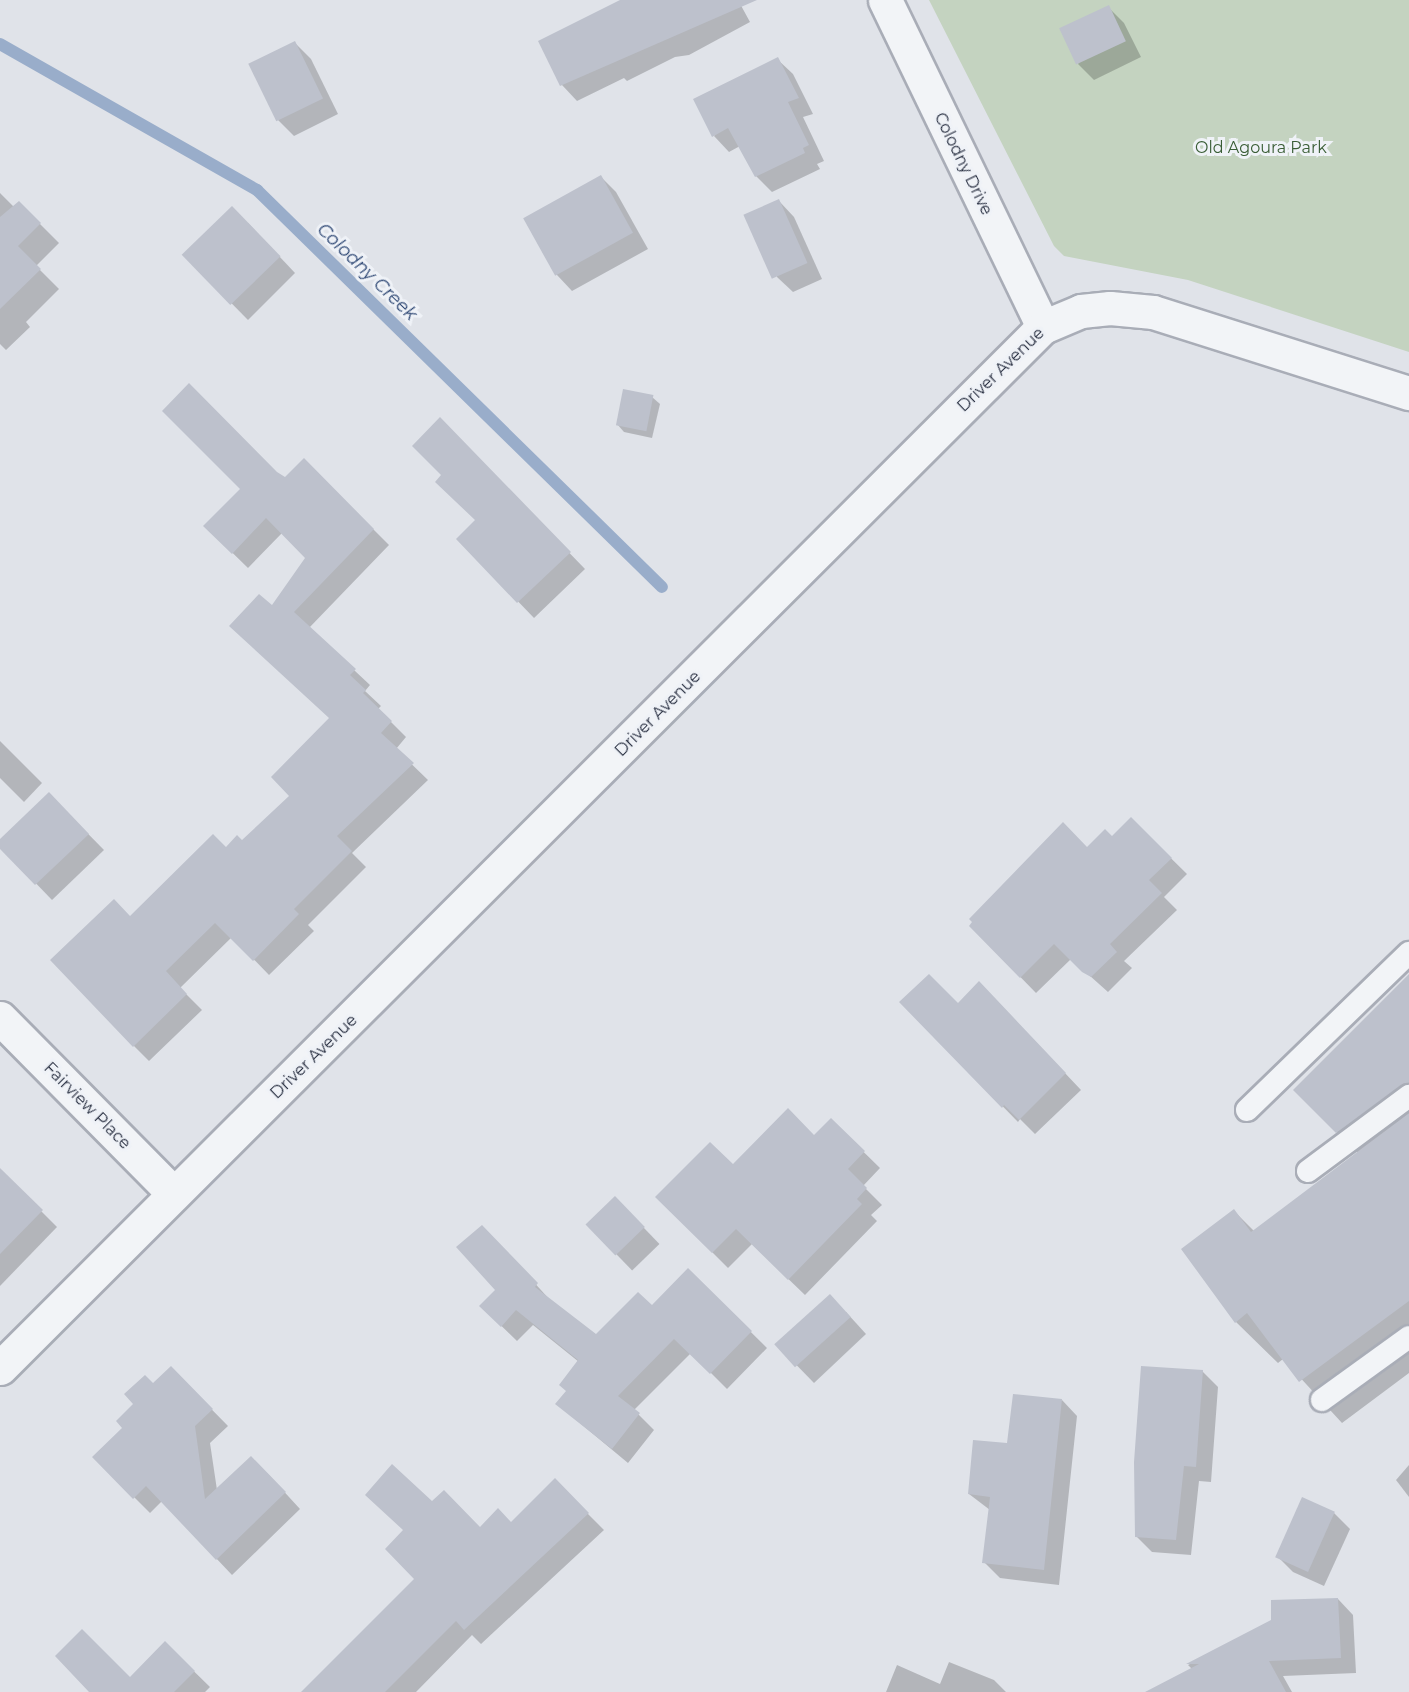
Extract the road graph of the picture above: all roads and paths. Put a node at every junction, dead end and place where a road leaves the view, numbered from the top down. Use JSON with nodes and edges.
{"nodes":[{"id":1,"x":885,"y":0,"type":"edge"},
{"id":2,"x":1043,"y":327,"type":"junction"},
{"id":3,"x":1409,"y":393,"type":"edge"},
{"id":4,"x":1409,"y":953,"type":"edge"},
{"id":5,"x":0,"y":1018,"type":"edge"},
{"id":6,"x":1409,"y":1096,"type":"edge"},
{"id":7,"x":1247,"y":1110,"type":"dead end"},
{"id":8,"x":1308,"y":1171,"type":"dead end"},
{"id":9,"x":174,"y":1194,"type":"junction"},
{"id":10,"x":1409,"y":1337,"type":"edge"},
{"id":11,"x":0,"y":1368,"type":"edge"},
{"id":12,"x":1322,"y":1400,"type":"dead end"}],
"edges":[{"from":1,"to":2,"type":"street","name":"Colodny Drive"},
{"from":2,"to":3,"type":"street","name":"Driver Avenue"},
{"from":2,"to":9,"type":"street","name":"Driver Avenue"},
{"from":4,"to":7,"type":"lane"},
{"from":5,"to":9,"type":"street","name":"Fairview Place"},
{"from":6,"to":8,"type":"lane"},
{"from":9,"to":11,"type":"street","name":"Driver Avenue"},
{"from":10,"to":12,"type":"lane"}]}
